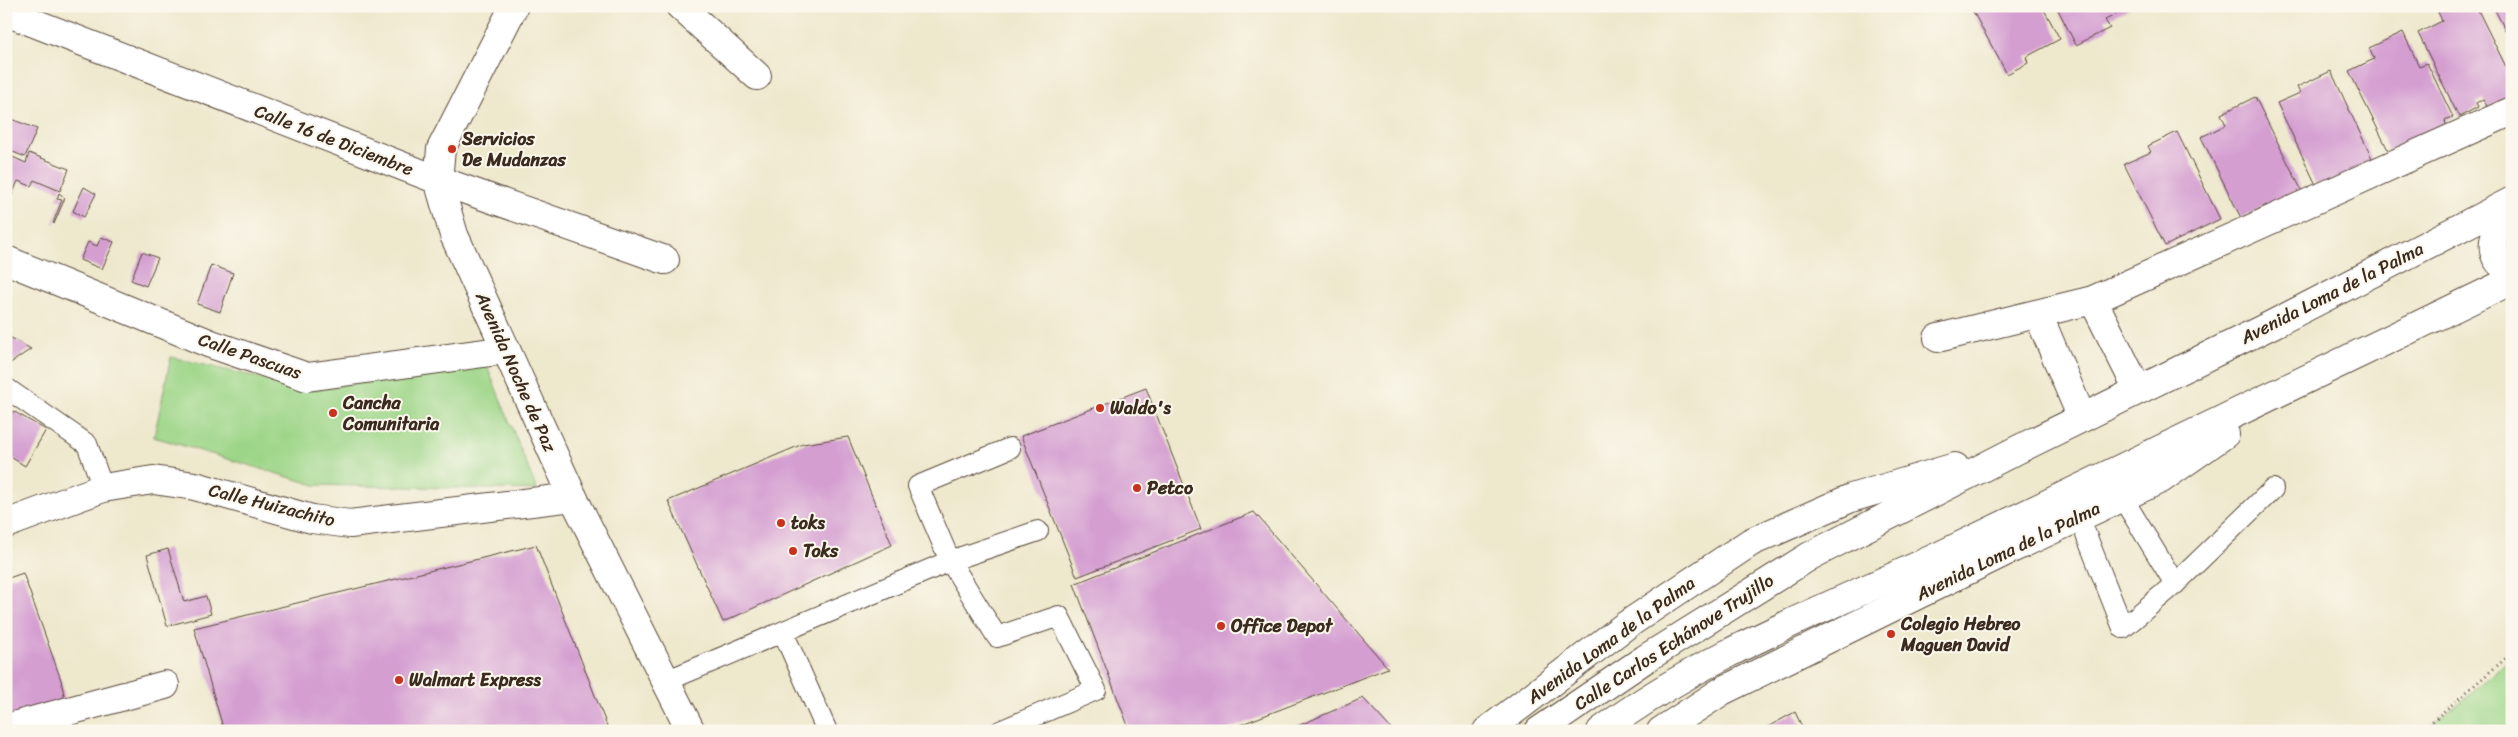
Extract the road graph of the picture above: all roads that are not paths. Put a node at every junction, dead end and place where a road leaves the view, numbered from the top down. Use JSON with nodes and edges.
{"nodes":[{"id":1,"x":514,"y":6,"type":"edge"},
{"id":2,"x":680,"y":6,"type":"edge"},
{"id":3,"x":6,"y":12,"type":"edge"},
{"id":4,"x":757,"y":76,"type":"dead end"},
{"id":5,"x":2512,"y":111,"type":"edge"},
{"id":6,"x":438,"y":180,"type":"junction"},
{"id":7,"x":2512,"y":201,"type":"edge"},
{"id":8,"x":2512,"y":207,"type":"edge"},
{"id":9,"x":6,"y":260,"type":"edge"},
{"id":10,"x":665,"y":260,"type":"dead end"},
{"id":11,"x":2512,"y":270,"type":"edge"},
{"id":12,"x":2512,"y":280,"type":"edge"},
{"id":13,"x":2093,"y":300,"type":"junction"},
{"id":14,"x":2038,"y":314,"type":"junction"},
{"id":15,"x":1938,"y":338,"type":"dead end"},
{"id":16,"x":506,"y":350,"type":"junction"},
{"id":17,"x":2294,"y":387,"type":"junction"},
{"id":18,"x":6,"y":388,"type":"edge"},
{"id":19,"x":2138,"y":390,"type":"junction"},
{"id":20,"x":2082,"y":418,"type":"junction"},
{"id":21,"x":1010,"y":448,"type":"dead end"},
{"id":22,"x":2017,"y":450,"type":"junction"},
{"id":23,"x":103,"y":488,"type":"junction"},
{"id":24,"x":2273,"y":489,"type":"dead end"},
{"id":25,"x":573,"y":497,"type":"junction"},
{"id":26,"x":2122,"y":497,"type":"junction"},
{"id":27,"x":2079,"y":517,"type":"junction"},
{"id":28,"x":6,"y":524,"type":"edge"},
{"id":29,"x":1038,"y":531,"type":"dead end"},
{"id":30,"x":1810,"y":556,"type":"joint"},
{"id":31,"x":950,"y":562,"type":"junction"},
{"id":32,"x":2175,"y":584,"type":"junction"},
{"id":33,"x":1850,"y":597,"type":"joint"},
{"id":34,"x":783,"y":632,"type":"junction"},
{"id":35,"x":666,"y":681,"type":"junction"},
{"id":36,"x":165,"y":686,"type":"dead end"},
{"id":37,"x":6,"y":728,"type":"edge"},
{"id":38,"x":691,"y":731,"type":"edge"},
{"id":39,"x":826,"y":731,"type":"edge"},
{"id":40,"x":1000,"y":731,"type":"edge"},
{"id":41,"x":1487,"y":731,"type":"edge"},
{"id":42,"x":1539,"y":731,"type":"edge"},
{"id":43,"x":1601,"y":731,"type":"edge"},
{"id":44,"x":1661,"y":731,"type":"edge"}],
"edges":[{"from":1,"to":6,"type":"street","name":"Avenida Noche de Paz"},
{"from":2,"to":4,"type":"street"},
{"from":3,"to":6,"type":"street","name":"Calle 16 de Diciembre"},
{"from":5,"to":13,"type":"street"},
{"from":6,"to":10,"type":"street","name":"Calle 16 de Diciembre"},
{"from":6,"to":16,"type":"street","name":"Avenida Noche de Paz"},
{"from":7,"to":19,"type":"street","name":"Avenida Loma de la Palma"},
{"from":8,"to":11,"type":"street"},
{"from":9,"to":16,"type":"street","name":"Calle Pascuas"},
{"from":12,"to":17,"type":"street","name":"Avenida Loma de la Palma"},
{"from":13,"to":14,"type":"street"},
{"from":13,"to":19,"type":"street"},
{"from":14,"to":15,"type":"street"},
{"from":14,"to":20,"type":"street"},
{"from":16,"to":25,"type":"street","name":"Avenida Noche de Paz"},
{"from":17,"to":26,"type":"street","name":"Avenida Loma de la Palma"},
{"from":17,"to":33,"type":"street","name":"Avenida Loma de la Palma"},
{"from":18,"to":23,"type":"lane"},
{"from":19,"to":20,"type":"street","name":"Avenida Loma de la Palma"},
{"from":20,"to":22,"type":"street","name":"Avenida Loma de la Palma"},
{"from":21,"to":31,"type":"lane"},
{"from":22,"to":30,"type":"street","name":"Avenida Loma de la Palma"},
{"from":22,"to":41,"type":"street","name":"Avenida Loma de la Palma"},
{"from":23,"to":25,"type":"street","name":"Calle Huizachito"},
{"from":23,"to":28,"type":"street","name":"Calle Huizachito"},
{"from":24,"to":32,"type":"lane"},
{"from":25,"to":35,"type":"street","name":"Avenida Noche de Paz"},
{"from":26,"to":27,"type":"street","name":"Avenida Loma de la Palma"},
{"from":26,"to":32,"type":"lane"},
{"from":27,"to":32,"type":"lane"},
{"from":27,"to":44,"type":"street","name":"Avenida Loma de la Palma"},
{"from":29,"to":31,"type":"lane"},
{"from":30,"to":42,"type":"street","name":"Calle Carlos Echánove Trujillo"},
{"from":31,"to":34,"type":"lane"},
{"from":31,"to":40,"type":"lane"},
{"from":33,"to":43,"type":"street","name":"Calle Carlos Echánove Trujillo"},
{"from":34,"to":35,"type":"lane"},
{"from":34,"to":39,"type":"lane"},
{"from":35,"to":38,"type":"street","name":"Avenida Noche de Paz"},
{"from":36,"to":37,"type":"street"}]}
